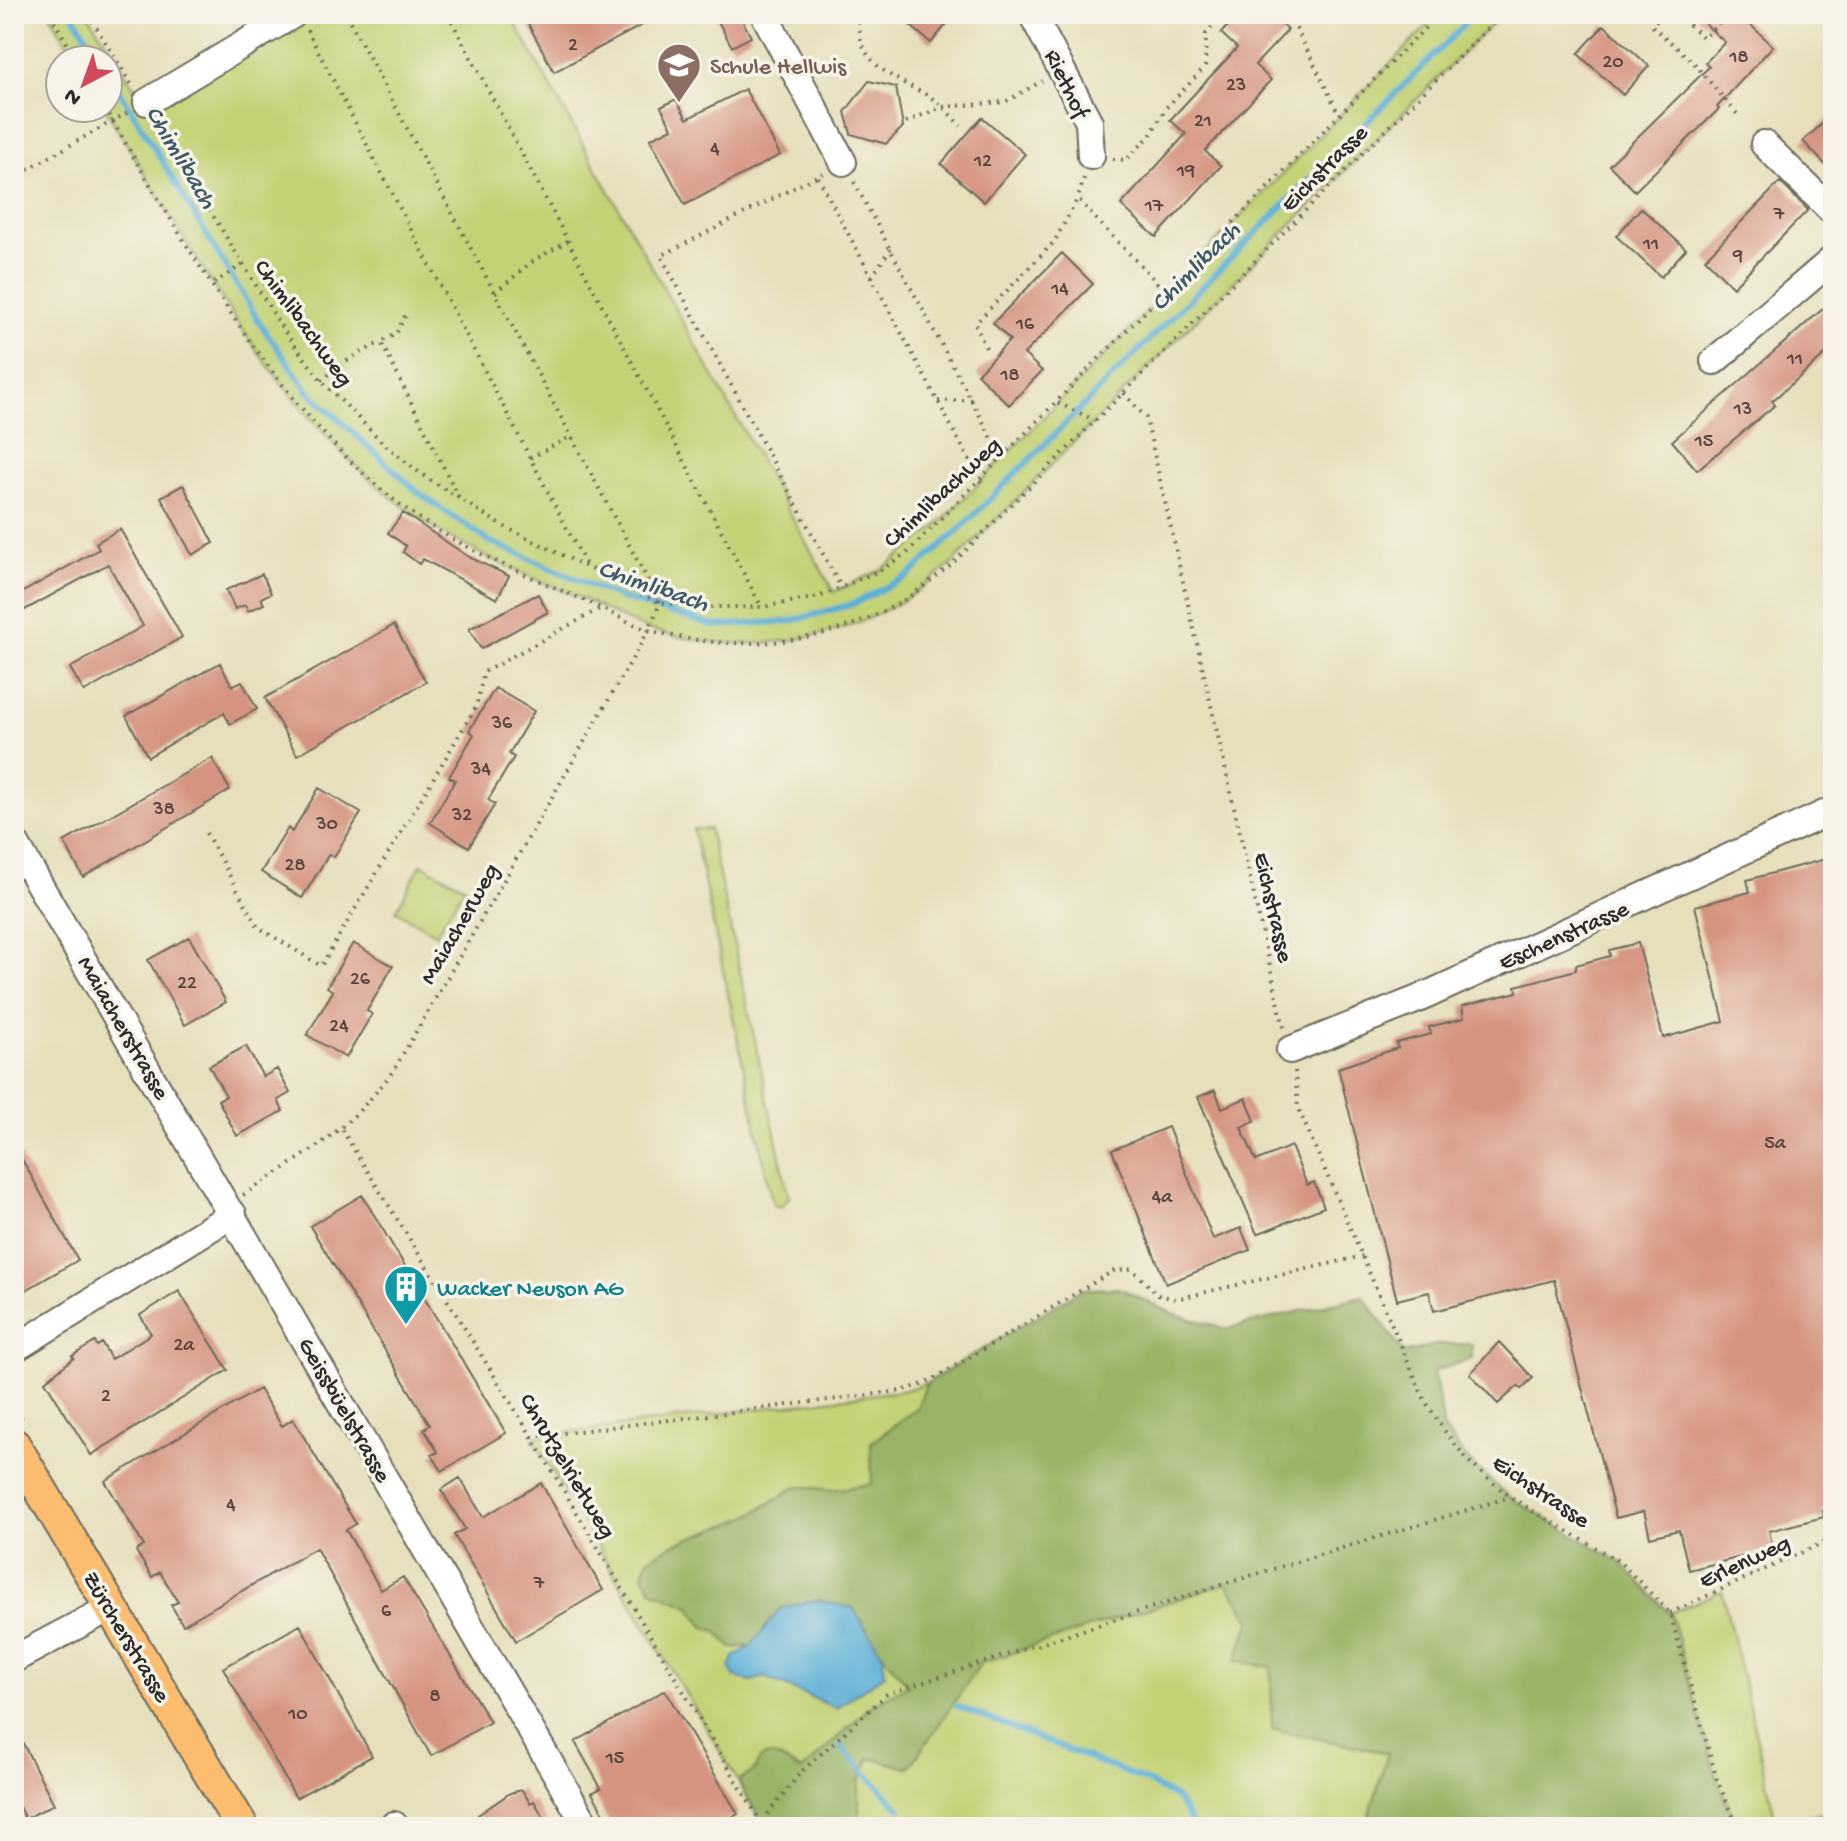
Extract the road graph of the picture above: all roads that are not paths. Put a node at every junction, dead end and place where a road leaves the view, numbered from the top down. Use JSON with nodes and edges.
{"nodes":[{"id":1,"x":764,"y":14,"type":"edge"},
{"id":2,"x":1032,"y":14,"type":"edge"},
{"id":3,"x":299,"y":21,"type":"edge"},
{"id":4,"x":145,"y":103,"type":"road end"},
{"id":5,"x":1764,"y":144,"type":"dead end"},
{"id":6,"x":1091,"y":156,"type":"road end"},
{"id":7,"x":843,"y":162,"type":"road end"},
{"id":8,"x":1833,"y":212,"type":"edge"},
{"id":9,"x":1833,"y":259,"type":"edge"},
{"id":10,"x":1714,"y":361,"type":"dead end"},
{"id":11,"x":1833,"y":810,"type":"edge"},
{"id":12,"x":14,"y":841,"type":"edge"},
{"id":13,"x":1290,"y":1050,"type":"road end"},
{"id":14,"x":233,"y":1214,"type":"junction"},
{"id":15,"x":14,"y":1349,"type":"edge"},
{"id":16,"x":14,"y":1445,"type":"edge"},
{"id":17,"x":112,"y":1607,"type":"junction"},
{"id":18,"x":14,"y":1659,"type":"edge"},
{"id":19,"x":242,"y":1827,"type":"edge"},
{"id":20,"x":587,"y":1827,"type":"edge"}],
"edges":[{"from":1,"to":7,"type":"street"},
{"from":2,"to":6,"type":"street","name":"Riethof"},
{"from":3,"to":4,"type":"street"},
{"from":5,"to":8,"type":"street"},
{"from":9,"to":10,"type":"street"},
{"from":11,"to":13,"type":"street","name":"Eschenstrasse"},
{"from":12,"to":14,"type":"street","name":"Maiacherstrasse"},
{"from":14,"to":15,"type":"street"},
{"from":14,"to":20,"type":"street","name":"Geissbüelstrasse"},
{"from":16,"to":17,"type":"main road","name":"Zürcherstrasse"},
{"from":17,"to":18,"type":"street"},
{"from":17,"to":19,"type":"main road","name":"Zürcherstrasse"}]}
